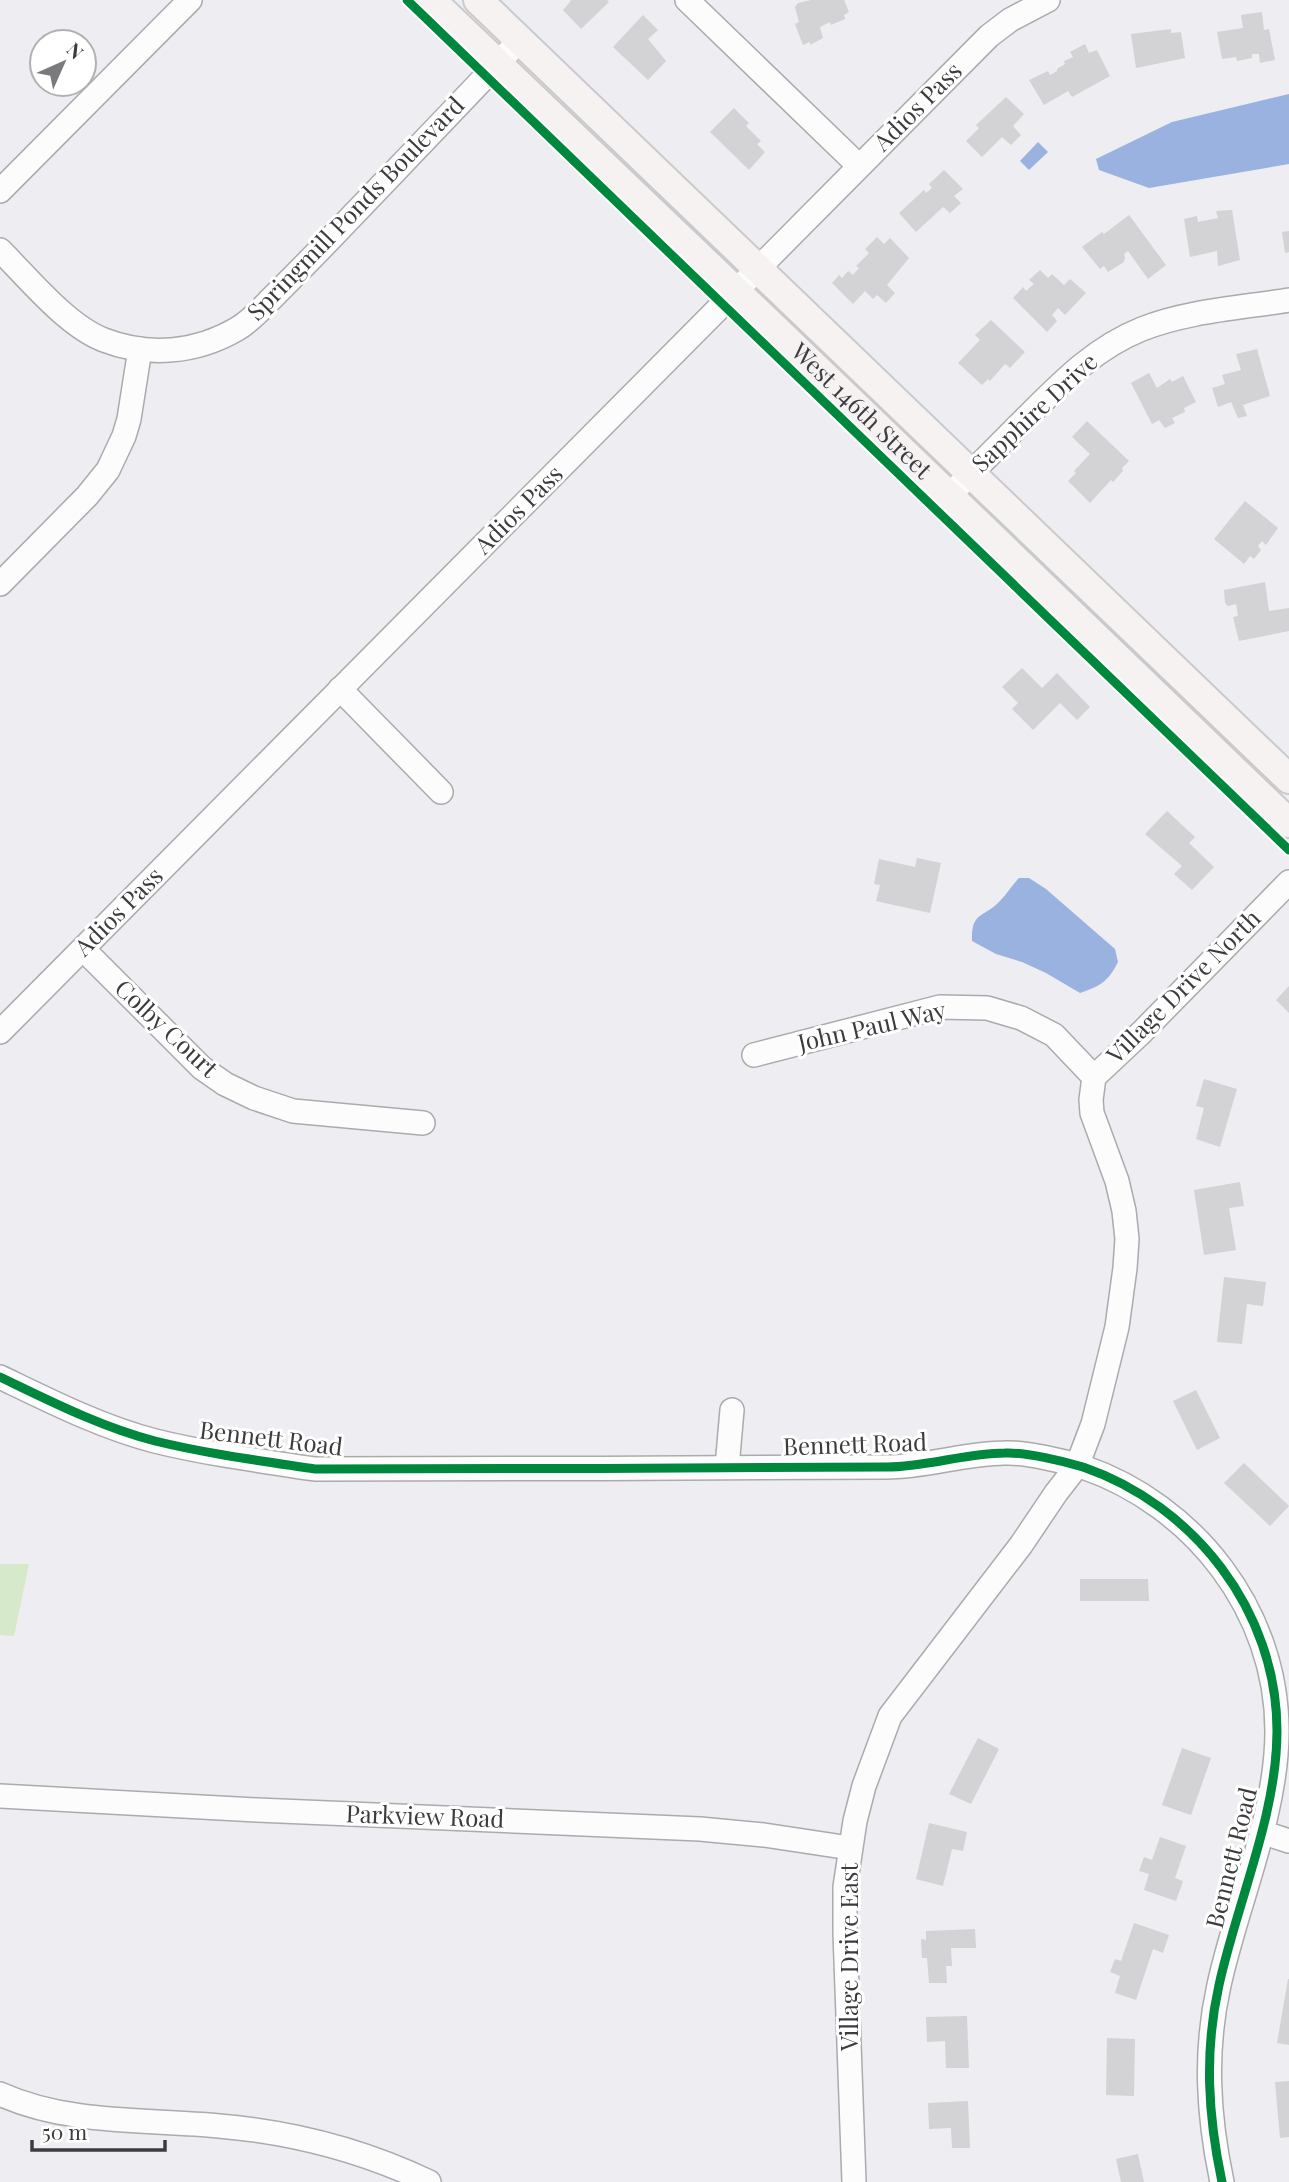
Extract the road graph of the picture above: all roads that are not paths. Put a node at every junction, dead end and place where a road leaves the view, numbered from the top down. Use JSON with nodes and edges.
{"nodes":[{"id":1,"x":190,"y":0,"type":"edge"},
{"id":2,"x":431,"y":0,"type":"edge"},
{"id":3,"x":478,"y":0,"type":"edge"},
{"id":4,"x":687,"y":0,"type":"edge"},
{"id":5,"x":1048,"y":0,"type":"edge"},
{"id":6,"x":520,"y":40,"type":"junction"},
{"id":7,"x":498,"y":64,"type":"junction"},
{"id":8,"x":859,"y":166,"type":"junction"},
{"id":9,"x":0,"y":191,"type":"edge"},
{"id":10,"x":0,"y":250,"type":"edge"},
{"id":11,"x":758,"y":268,"type":"junction"},
{"id":12,"x":737,"y":293,"type":"junction"},
{"id":13,"x":1289,"y":300,"type":"edge"},
{"id":14,"x":140,"y":349,"type":"junction"},
{"id":15,"x":971,"y":473,"type":"junction"},
{"id":16,"x":949,"y":496,"type":"junction"},
{"id":17,"x":0,"y":584,"type":"edge"},
{"id":18,"x":340,"y":689,"type":"junction"},
{"id":19,"x":1289,"y":779,"type":"edge"},
{"id":20,"x":441,"y":792,"type":"dead end"},
{"id":21,"x":1289,"y":824,"type":"edge"},
{"id":22,"x":1289,"y":881,"type":"edge"},
{"id":23,"x":83,"y":949,"type":"junction"},
{"id":24,"x":0,"y":1032,"type":"edge"},
{"id":25,"x":754,"y":1055,"type":"dead end"},
{"id":26,"x":1094,"y":1077,"type":"junction"},
{"id":27,"x":423,"y":1123,"type":"dead end"},
{"id":28,"x":0,"y":1377,"type":"edge"},
{"id":29,"x":732,"y":1410,"type":"dead end"},
{"id":30,"x":1077,"y":1465,"type":"junction"},
{"id":31,"x":727,"y":1467,"type":"junction"},
{"id":32,"x":0,"y":1796,"type":"edge"},
{"id":33,"x":1261,"y":1832,"type":"junction"},
{"id":34,"x":1289,"y":1841,"type":"edge"},
{"id":35,"x":850,"y":1848,"type":"junction"},
{"id":36,"x":0,"y":2094,"type":"edge"},
{"id":37,"x":429,"y":2182,"type":"edge"},
{"id":38,"x":854,"y":2182,"type":"edge"},
{"id":39,"x":1222,"y":2182,"type":"edge"}],
"edges":[{"from":1,"to":9,"type":"street"},
{"from":2,"to":7,"type":"main road","name":"West 146th Street"},
{"from":3,"to":6,"type":"main road","name":"West 146th Street"},
{"from":4,"to":8,"type":"street"},
{"from":5,"to":8,"type":"street","name":"Adios Pass"},
{"from":6,"to":7,"type":"street","name":"Springmill Ponds Boulevard"},
{"from":6,"to":11,"type":"main road","name":"West 146th Street"},
{"from":7,"to":12,"type":"main road","name":"West 146th Street"},
{"from":7,"to":14,"type":"street","name":"Springmill Ponds Boulevard"},
{"from":8,"to":11,"type":"street","name":"Adios Pass"},
{"from":10,"to":14,"type":"street","name":"Springmill Ponds Boulevard"},
{"from":11,"to":12,"type":"street","name":"Adios Pass"},
{"from":11,"to":15,"type":"main road","name":"West 146th Street"},
{"from":12,"to":16,"type":"main road","name":"West 146th Street"},
{"from":12,"to":18,"type":"street","name":"Adios Pass"},
{"from":13,"to":15,"type":"street","name":"Sapphire Drive"},
{"from":14,"to":17,"type":"street"},
{"from":15,"to":16,"type":"street","name":"Sapphire Drive"},
{"from":15,"to":19,"type":"main road","name":"West 146th Street"},
{"from":16,"to":21,"type":"main road","name":"West 146th Street"},
{"from":18,"to":20,"type":"street"},
{"from":18,"to":23,"type":"street","name":"Adios Pass"},
{"from":22,"to":26,"type":"street","name":"Village Drive North"},
{"from":23,"to":24,"type":"street","name":"Adios Pass"},
{"from":23,"to":27,"type":"street","name":"Colby Court"},
{"from":25,"to":26,"type":"street","name":"John Paul Way"},
{"from":26,"to":30,"type":"street","name":"Village Drive North"},
{"from":28,"to":31,"type":"street","name":"Bennett Road"},
{"from":29,"to":31,"type":"street"},
{"from":30,"to":31,"type":"street","name":"Bennett Road"},
{"from":30,"to":33,"type":"street","name":"Bennett Road"},
{"from":30,"to":35,"type":"street","name":"Village Drive East"},
{"from":32,"to":35,"type":"street","name":"Parkview Road"},
{"from":33,"to":34,"type":"street"},
{"from":33,"to":39,"type":"street","name":"Bennett Road"},
{"from":35,"to":38,"type":"street","name":"Village Drive East"},
{"from":36,"to":37,"type":"street"}]}
